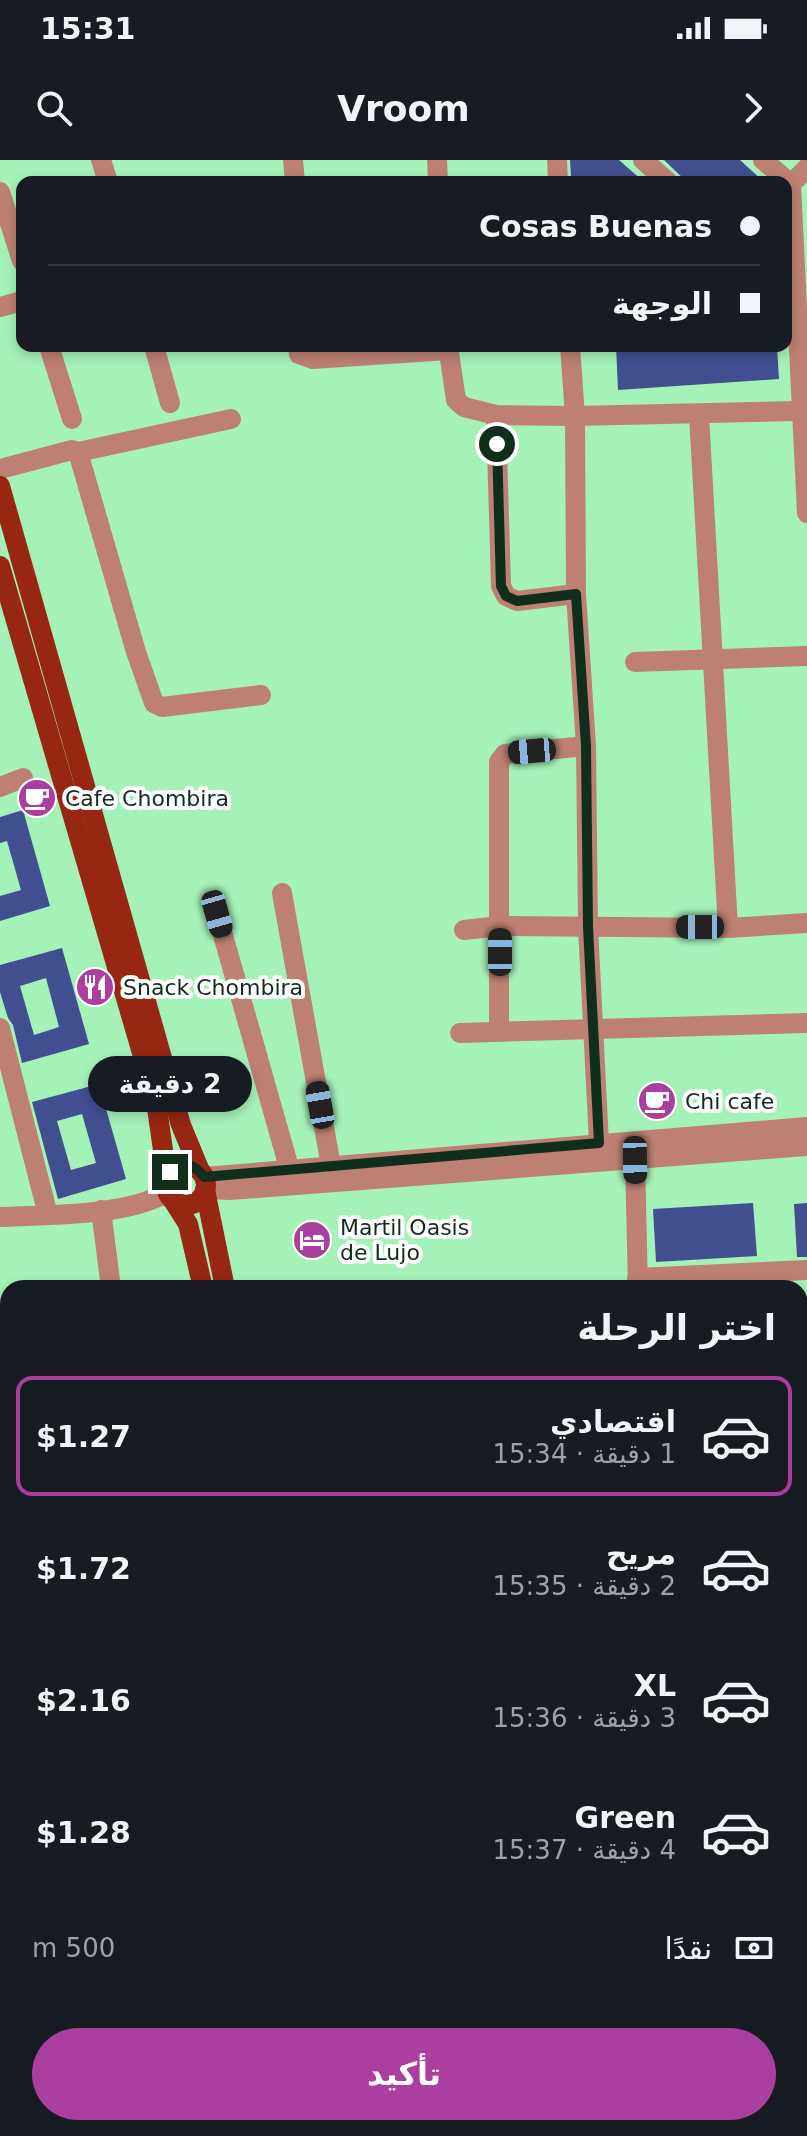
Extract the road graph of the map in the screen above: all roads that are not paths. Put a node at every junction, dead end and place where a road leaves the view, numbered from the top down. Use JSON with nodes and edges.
{"nodes":[{"id":1,"x":643,"y":160,"type":"edge"},
{"id":2,"x":763,"y":160,"type":"edge"},
{"id":3,"x":807,"y":168,"type":"edge"},
{"id":4,"x":661,"y":176,"type":"edge"},
{"id":5,"x":782,"y":176,"type":"edge"},
{"id":6,"x":792,"y":183,"type":"edge"},
{"id":7,"x":0,"y":192,"type":"edge"},
{"id":8,"x":16,"y":242,"type":"edge"},
{"id":9,"x":792,"y":327,"type":"edge"},
{"id":10,"x":51,"y":352,"type":"edge"},
{"id":11,"x":156,"y":352,"type":"edge"},
{"id":12,"x":299,"y":352,"type":"edge"},
{"id":13,"x":399,"y":352,"type":"edge"},
{"id":14,"x":449,"y":352,"type":"edge"},
{"id":15,"x":570,"y":352,"type":"edge"},
{"id":16,"x":170,"y":403,"type":"dead end"},
{"id":17,"x":801,"y":411,"type":"junction"},
{"id":18,"x":496,"y":415,"type":"junction"},
{"id":19,"x":699,"y":415,"type":"junction"},
{"id":20,"x":575,"y":416,"type":"junction"},
{"id":21,"x":72,"y":419,"type":"dead end"},
{"id":22,"x":231,"y":419,"type":"dead end"},
{"id":23,"x":805,"y":451,"type":"edge"},
{"id":24,"x":78,"y":452,"type":"junction"},
{"id":25,"x":0,"y":469,"type":"edge"},
{"id":26,"x":0,"y":486,"type":"edge"},
{"id":27,"x":807,"y":513,"type":"edge"},
{"id":28,"x":0,"y":566,"type":"edge"},
{"id":29,"x":576,"y":594,"type":"junction"},
{"id":30,"x":807,"y":656,"type":"edge"},
{"id":31,"x":713,"y":658,"type":"junction"},
{"id":32,"x":635,"y":662,"type":"dead end"},
{"id":33,"x":261,"y":695,"type":"dead end"},
{"id":34,"x":586,"y":746,"type":"junction"},
{"id":35,"x":23,"y":778,"type":"dead end"},
{"id":36,"x":0,"y":787,"type":"edge"},
{"id":37,"x":282,"y":893,"type":"dead end"},
{"id":38,"x":217,"y":914,"type":"dead end"},
{"id":39,"x":807,"y":923,"type":"edge"},
{"id":40,"x":500,"y":926,"type":"junction"},
{"id":41,"x":588,"y":927,"type":"junction"},
{"id":42,"x":728,"y":928,"type":"junction"},
{"id":43,"x":464,"y":930,"type":"dead end"},
{"id":44,"x":807,"y":1023,"type":"edge"},
{"id":45,"x":0,"y":1028,"type":"edge"},
{"id":46,"x":593,"y":1030,"type":"junction"},
{"id":47,"x":499,"y":1031,"type":"junction"},
{"id":48,"x":460,"y":1033,"type":"dead end"},
{"id":49,"x":807,"y":1127,"type":"edge"},
{"id":50,"x":599,"y":1143,"type":"junction"},
{"id":51,"x":807,"y":1146,"type":"edge"},
{"id":52,"x":635,"y":1160,"type":"junction"},
{"id":53,"x":331,"y":1166,"type":"junction"},
{"id":54,"x":290,"y":1171,"type":"junction"},
{"id":55,"x":204,"y":1182,"type":"junction"},
{"id":56,"x":169,"y":1190,"type":"junction"},
{"id":57,"x":101,"y":1210,"type":"junction"},
{"id":58,"x":48,"y":1215,"type":"junction"},
{"id":59,"x":0,"y":1217,"type":"edge"},
{"id":60,"x":807,"y":1270,"type":"edge"},
{"id":61,"x":110,"y":1280,"type":"edge"},
{"id":62,"x":201,"y":1280,"type":"edge"},
{"id":63,"x":223,"y":1280,"type":"edge"},
{"id":64,"x":638,"y":1280,"type":"edge"},
{"id":65,"x":677,"y":1280,"type":"edge"}],
"edges":[{"from":1,"to":4,"type":"street"},
{"from":2,"to":5,"type":"street"},
{"from":3,"to":6,"type":"street"},
{"from":7,"to":8,"type":"street"},
{"from":9,"to":17,"type":"street"},
{"from":10,"to":21,"type":"street"},
{"from":11,"to":16,"type":"street"},
{"from":12,"to":13,"type":"street"},
{"from":14,"to":18,"type":"street"},
{"from":15,"to":20,"type":"street"},
{"from":17,"to":19,"type":"street"},
{"from":17,"to":23,"type":"street"},
{"from":18,"to":20,"type":"street"},
{"from":18,"to":29,"type":"street"},
{"from":19,"to":20,"type":"street"},
{"from":19,"to":31,"type":"street"},
{"from":20,"to":29,"type":"street"},
{"from":22,"to":24,"type":"street"},
{"from":23,"to":27,"type":"street"},
{"from":24,"to":25,"type":"street"},
{"from":24,"to":33,"type":"street"},
{"from":26,"to":55,"type":"main road"},
{"from":28,"to":56,"type":"main road"},
{"from":29,"to":34,"type":"street"},
{"from":30,"to":31,"type":"street"},
{"from":31,"to":32,"type":"street"},
{"from":31,"to":42,"type":"street"},
{"from":34,"to":40,"type":"street"},
{"from":34,"to":41,"type":"street"},
{"from":35,"to":36,"type":"street"},
{"from":37,"to":53,"type":"street"},
{"from":38,"to":54,"type":"street"},
{"from":39,"to":42,"type":"street"},
{"from":40,"to":41,"type":"street"},
{"from":40,"to":43,"type":"street"},
{"from":40,"to":47,"type":"street"},
{"from":41,"to":42,"type":"street"},
{"from":41,"to":46,"type":"street"},
{"from":44,"to":46,"type":"street"},
{"from":45,"to":58,"type":"street"},
{"from":46,"to":47,"type":"street"},
{"from":46,"to":50,"type":"street"},
{"from":47,"to":48,"type":"street"},
{"from":49,"to":50,"type":"street"},
{"from":50,"to":53,"type":"street"},
{"from":51,"to":52,"type":"street"},
{"from":52,"to":55,"type":"street"},
{"from":52,"to":64,"type":"street"},
{"from":53,"to":54,"type":"street"},
{"from":54,"to":55,"type":"street"},
{"from":55,"to":56,"type":"main road"},
{"from":55,"to":56,"type":"main road"},
{"from":55,"to":63,"type":"main road"},
{"from":56,"to":57,"type":"street"},
{"from":56,"to":62,"type":"main road"},
{"from":57,"to":58,"type":"street"},
{"from":57,"to":61,"type":"street"},
{"from":58,"to":59,"type":"street"},
{"from":60,"to":65,"type":"street"}]}
